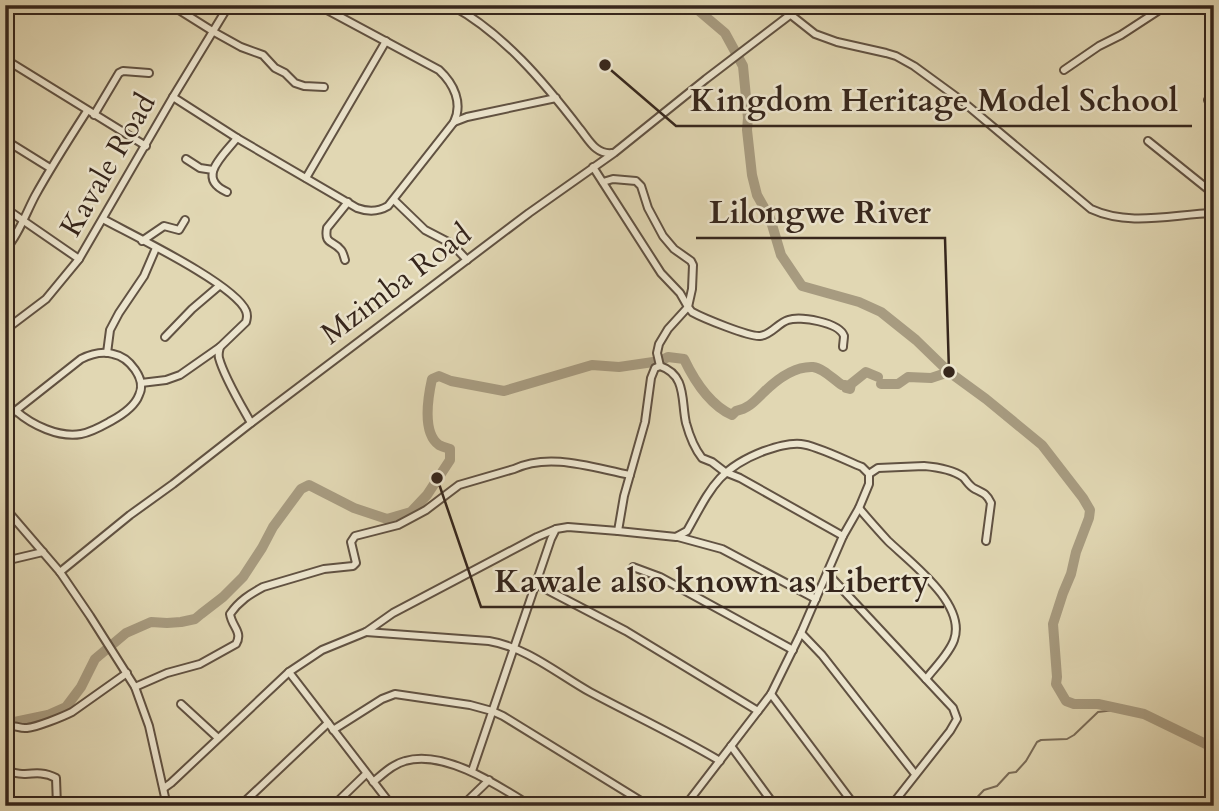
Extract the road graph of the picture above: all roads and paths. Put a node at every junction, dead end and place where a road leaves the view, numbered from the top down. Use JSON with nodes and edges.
{"nodes":[{"id":1,"x":172,"y":5,"type":"edge"},
{"id":2,"x":229,"y":5,"type":"edge"},
{"id":3,"x":318,"y":5,"type":"edge"},
{"id":4,"x":451,"y":5,"type":"edge"},
{"id":5,"x":803,"y":5,"type":"edge"},
{"id":6,"x":1167,"y":5,"type":"edge"},
{"id":7,"x":791,"y":15,"type":"junction"},
{"id":8,"x":214,"y":32,"type":"junction"},
{"id":9,"x":386,"y":41,"type":"junction"},
{"id":10,"x":5,"y":59,"type":"edge"},
{"id":11,"x":1064,"y":70,"type":"dead end"},
{"id":12,"x":149,"y":73,"type":"dead end"},
{"id":13,"x":324,"y":87,"type":"dead end"},
{"id":14,"x":173,"y":97,"type":"junction"},
{"id":15,"x":556,"y":98,"type":"junction"},
{"id":16,"x":91,"y":113,"type":"junction"},
{"id":17,"x":454,"y":122,"type":"junction"},
{"id":18,"x":237,"y":138,"type":"junction"},
{"id":19,"x":5,"y":140,"type":"edge"},
{"id":20,"x":1149,"y":141,"type":"dead end"},
{"id":21,"x":146,"y":146,"type":"junction"},
{"id":22,"x":614,"y":153,"type":"junction"},
{"id":23,"x":186,"y":159,"type":"dead end"},
{"id":24,"x":593,"y":167,"type":"junction"},
{"id":25,"x":50,"y":168,"type":"junction"},
{"id":26,"x":213,"y":170,"type":"junction"},
{"id":27,"x":306,"y":178,"type":"junction"},
{"id":28,"x":603,"y":182,"type":"junction"},
{"id":29,"x":228,"y":192,"type":"dead end"},
{"id":30,"x":1214,"y":194,"type":"edge"},
{"id":31,"x":394,"y":200,"type":"junction"},
{"id":32,"x":348,"y":202,"type":"junction"},
{"id":33,"x":5,"y":208,"type":"edge"},
{"id":34,"x":1214,"y":213,"type":"edge"},
{"id":35,"x":22,"y":219,"type":"junction"},
{"id":36,"x":103,"y":219,"type":"junction"},
{"id":37,"x":185,"y":220,"type":"dead end"},
{"id":38,"x":142,"y":241,"type":"junction"},
{"id":39,"x":156,"y":248,"type":"junction"},
{"id":40,"x":5,"y":250,"type":"edge"},
{"id":41,"x":79,"y":259,"type":"junction"},
{"id":42,"x":345,"y":260,"type":"dead end"},
{"id":43,"x":467,"y":260,"type":"junction"},
{"id":44,"x":219,"y":286,"type":"junction"},
{"id":45,"x":688,"y":307,"type":"junction"},
{"id":46,"x":5,"y":330,"type":"edge"},
{"id":47,"x":165,"y":337,"type":"dead end"},
{"id":48,"x":220,"y":347,"type":"junction"},
{"id":49,"x":843,"y":347,"type":"dead end"},
{"id":50,"x":107,"y":353,"type":"junction"},
{"id":51,"x":660,"y":365,"type":"junction"},
{"id":52,"x":141,"y":383,"type":"junction"},
{"id":53,"x":16,"y":411,"type":"junction"},
{"id":54,"x":5,"y":419,"type":"edge"},
{"id":55,"x":251,"y":423,"type":"junction"},
{"id":56,"x":725,"y":472,"type":"junction"},
{"id":57,"x":869,"y":474,"type":"junction"},
{"id":58,"x":630,"y":475,"type":"junction"},
{"id":59,"x":5,"y":508,"type":"edge"},
{"id":60,"x":859,"y":508,"type":"junction"},
{"id":61,"x":556,"y":529,"type":"junction"},
{"id":62,"x":618,"y":531,"type":"junction"},
{"id":63,"x":843,"y":536,"type":"junction"},
{"id":64,"x":676,"y":537,"type":"junction"},
{"id":65,"x":986,"y":541,"type":"dead end"},
{"id":66,"x":43,"y":552,"type":"junction"},
{"id":67,"x":5,"y":561,"type":"edge"},
{"id":68,"x":634,"y":567,"type":"dead end"},
{"id":69,"x":60,"y":572,"type":"junction"},
{"id":70,"x":828,"y":574,"type":"junction"},
{"id":71,"x":536,"y":584,"type":"junction"},
{"id":72,"x":816,"y":599,"type":"junction"},
{"id":73,"x":366,"y":632,"type":"junction"},
{"id":74,"x":801,"y":633,"type":"junction"},
{"id":75,"x":514,"y":649,"type":"junction"},
{"id":76,"x":793,"y":650,"type":"junction"},
{"id":77,"x":289,"y":672,"type":"junction"},
{"id":78,"x":127,"y":673,"type":"junction"},
{"id":79,"x":926,"y":680,"type":"junction"},
{"id":80,"x":135,"y":687,"type":"junction"},
{"id":81,"x":771,"y":694,"type":"junction"},
{"id":82,"x":181,"y":704,"type":"dead end"},
{"id":83,"x":492,"y":711,"type":"junction"},
{"id":84,"x":758,"y":711,"type":"junction"},
{"id":85,"x":328,"y":723,"type":"junction"},
{"id":86,"x":5,"y":730,"type":"edge"},
{"id":87,"x":333,"y":730,"type":"junction"},
{"id":88,"x":218,"y":738,"type":"junction"},
{"id":89,"x":731,"y":746,"type":"junction"},
{"id":90,"x":720,"y":761,"type":"junction"},
{"id":91,"x":5,"y":771,"type":"edge"},
{"id":92,"x":472,"y":772,"type":"junction"},
{"id":93,"x":366,"y":774,"type":"junction"},
{"id":94,"x":915,"y":774,"type":"junction"},
{"id":95,"x":489,"y":780,"type":"junction"},
{"id":96,"x":373,"y":782,"type":"junction"},
{"id":97,"x":164,"y":788,"type":"junction"},
{"id":98,"x":690,"y":804,"type":"edge"},
{"id":99,"x":57,"y":806,"type":"edge"},
{"id":100,"x":167,"y":806,"type":"edge"},
{"id":101,"x":240,"y":806,"type":"edge"},
{"id":102,"x":333,"y":806,"type":"edge"},
{"id":103,"x":392,"y":806,"type":"edge"},
{"id":104,"x":462,"y":806,"type":"edge"},
{"id":105,"x":531,"y":806,"type":"edge"},
{"id":106,"x":649,"y":806,"type":"edge"},
{"id":107,"x":775,"y":806,"type":"edge"},
{"id":108,"x":855,"y":806,"type":"edge"},
{"id":109,"x":891,"y":806,"type":"edge"}],
"edges":[{"from":1,"to":8,"type":"street"},
{"from":2,"to":8,"type":"street","name":"Kavale Road"},
{"from":3,"to":9,"type":"street"},
{"from":4,"to":15,"type":"street"},
{"from":5,"to":7,"type":"street","name":"Mzimba Road"},
{"from":6,"to":11,"type":"street"},
{"from":7,"to":22,"type":"street","name":"Mzimba Road"},
{"from":7,"to":34,"type":"street"},
{"from":8,"to":13,"type":"street"},
{"from":8,"to":14,"type":"street","name":"Kavale Road"},
{"from":9,"to":17,"type":"street"},
{"from":9,"to":27,"type":"street"},
{"from":10,"to":16,"type":"street"},
{"from":12,"to":16,"type":"street"},
{"from":14,"to":18,"type":"street"},
{"from":14,"to":21,"type":"street","name":"Kavale Road"},
{"from":15,"to":17,"type":"street"},
{"from":15,"to":22,"type":"street"},
{"from":16,"to":21,"type":"street"},
{"from":16,"to":25,"type":"street"},
{"from":17,"to":31,"type":"street"},
{"from":18,"to":26,"type":"street"},
{"from":18,"to":27,"type":"street"},
{"from":19,"to":25,"type":"street"},
{"from":20,"to":30,"type":"street"},
{"from":21,"to":36,"type":"street","name":"Kavale Road"},
{"from":22,"to":24,"type":"street","name":"Mzimba Road"},
{"from":23,"to":26,"type":"street"},
{"from":24,"to":28,"type":"street"},
{"from":24,"to":43,"type":"street","name":"Mzimba Road"},
{"from":25,"to":35,"type":"street"},
{"from":26,"to":29,"type":"street"},
{"from":27,"to":32,"type":"street"},
{"from":28,"to":45,"type":"street"},
{"from":28,"to":45,"type":"street"},
{"from":31,"to":32,"type":"street"},
{"from":31,"to":43,"type":"street"},
{"from":32,"to":42,"type":"street"},
{"from":33,"to":35,"type":"street"},
{"from":35,"to":40,"type":"street"},
{"from":35,"to":41,"type":"street"},
{"from":36,"to":38,"type":"street"},
{"from":36,"to":41,"type":"street","name":"Kavale Road"},
{"from":37,"to":38,"type":"street"},
{"from":38,"to":39,"type":"street"},
{"from":39,"to":44,"type":"street"},
{"from":39,"to":50,"type":"street"},
{"from":41,"to":46,"type":"street","name":"Kavale Road"},
{"from":43,"to":55,"type":"street","name":"Mzimba Road"},
{"from":44,"to":47,"type":"street"},
{"from":44,"to":48,"type":"street"},
{"from":45,"to":49,"type":"street"},
{"from":45,"to":51,"type":"street"},
{"from":48,"to":52,"type":"street"},
{"from":48,"to":55,"type":"street"},
{"from":50,"to":52,"type":"street"},
{"from":50,"to":53,"type":"street"},
{"from":51,"to":56,"type":"street"},
{"from":51,"to":58,"type":"street"},
{"from":52,"to":53,"type":"street"},
{"from":53,"to":54,"type":"street"},
{"from":55,"to":69,"type":"street","name":"Mzimba Road"},
{"from":56,"to":57,"type":"street"},
{"from":56,"to":63,"type":"street"},
{"from":56,"to":64,"type":"street"},
{"from":57,"to":60,"type":"street"},
{"from":57,"to":65,"type":"street"},
{"from":58,"to":62,"type":"street"},
{"from":58,"to":80,"type":"street"},
{"from":59,"to":66,"type":"street"},
{"from":60,"to":63,"type":"street"},
{"from":60,"to":79,"type":"street"},
{"from":61,"to":62,"type":"street"},
{"from":61,"to":71,"type":"street"},
{"from":61,"to":73,"type":"street"},
{"from":62,"to":64,"type":"street"},
{"from":63,"to":70,"type":"street"},
{"from":64,"to":72,"type":"street"},
{"from":66,"to":67,"type":"street"},
{"from":66,"to":69,"type":"street"},
{"from":68,"to":76,"type":"street"},
{"from":69,"to":78,"type":"street"},
{"from":70,"to":72,"type":"street"},
{"from":70,"to":79,"type":"street"},
{"from":71,"to":75,"type":"street"},
{"from":71,"to":84,"type":"street"},
{"from":72,"to":74,"type":"street"},
{"from":73,"to":75,"type":"street"},
{"from":73,"to":77,"type":"street"},
{"from":74,"to":76,"type":"street"},
{"from":74,"to":94,"type":"street"},
{"from":75,"to":83,"type":"street"},
{"from":75,"to":90,"type":"street"},
{"from":76,"to":81,"type":"street"},
{"from":77,"to":85,"type":"street"},
{"from":77,"to":88,"type":"street"},
{"from":78,"to":80,"type":"street"},
{"from":78,"to":86,"type":"street"},
{"from":79,"to":94,"type":"street"},
{"from":80,"to":97,"type":"street"},
{"from":81,"to":84,"type":"street"},
{"from":81,"to":108,"type":"street"},
{"from":82,"to":88,"type":"street"},
{"from":83,"to":87,"type":"street"},
{"from":83,"to":92,"type":"street"},
{"from":83,"to":106,"type":"street"},
{"from":84,"to":89,"type":"street"},
{"from":85,"to":87,"type":"street"},
{"from":85,"to":101,"type":"street"},
{"from":87,"to":93,"type":"street"},
{"from":88,"to":97,"type":"street"},
{"from":89,"to":90,"type":"street"},
{"from":89,"to":107,"type":"street"},
{"from":90,"to":98,"type":"street"},
{"from":91,"to":99,"type":"street"},
{"from":92,"to":95,"type":"street"},
{"from":92,"to":96,"type":"street"},
{"from":93,"to":96,"type":"street"},
{"from":93,"to":102,"type":"street"},
{"from":94,"to":109,"type":"street"},
{"from":95,"to":104,"type":"street"},
{"from":95,"to":105,"type":"street"},
{"from":96,"to":103,"type":"street"},
{"from":97,"to":100,"type":"street"}]}
